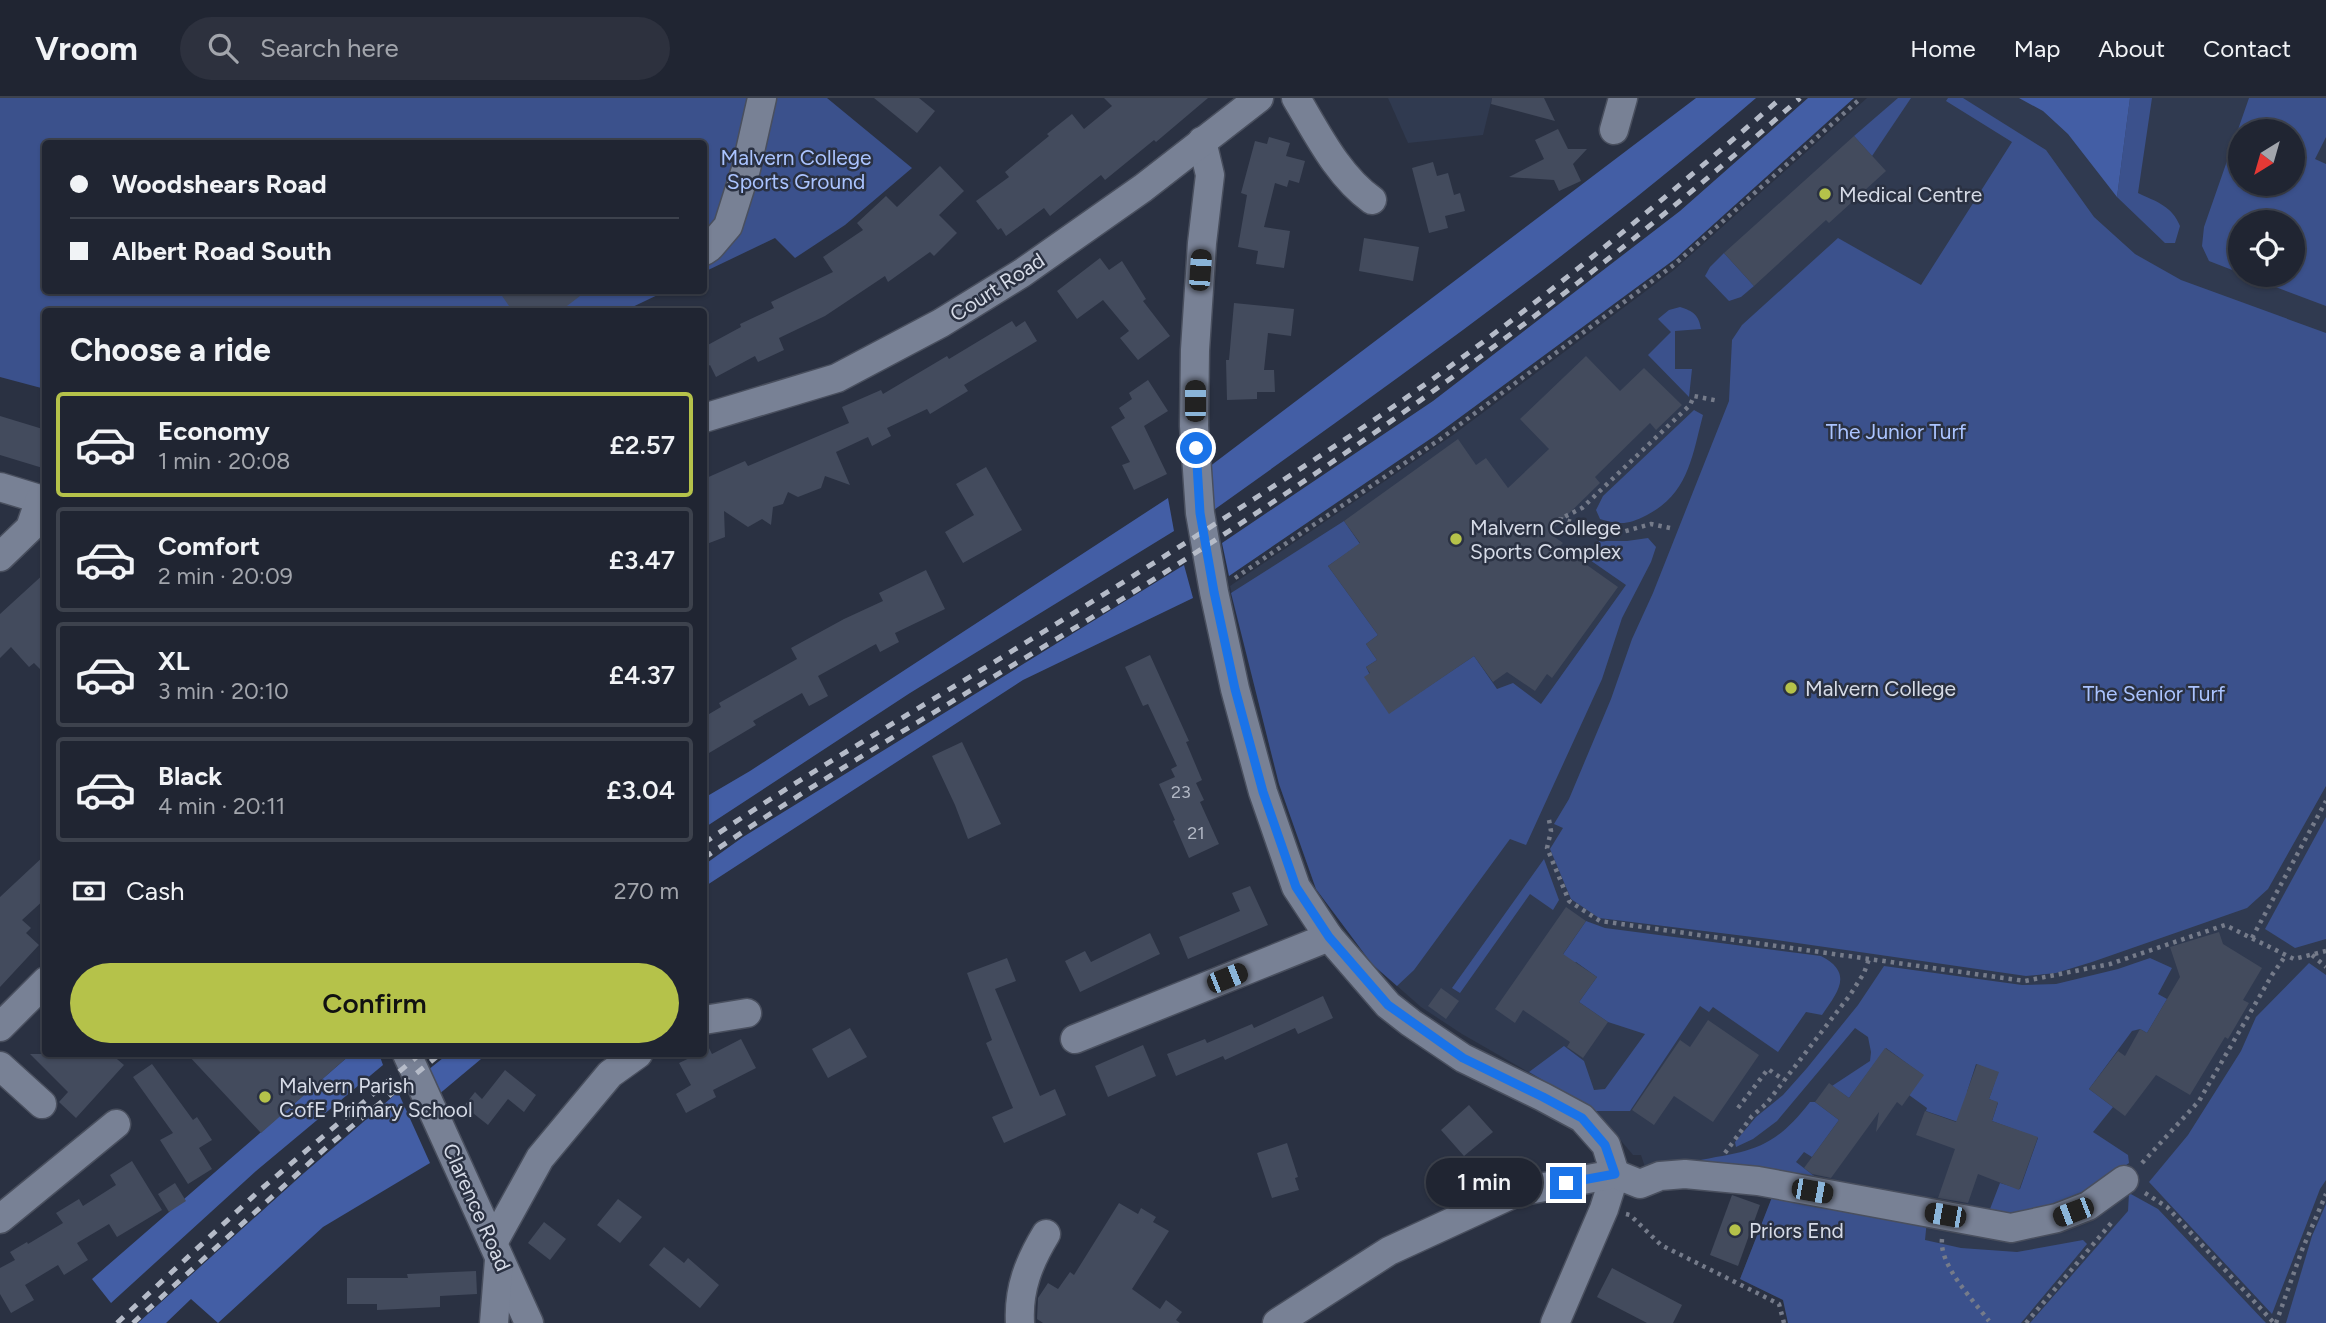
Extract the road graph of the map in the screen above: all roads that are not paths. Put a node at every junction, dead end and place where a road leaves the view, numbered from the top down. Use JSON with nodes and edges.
{"nodes":[{"id":1,"x":762,"y":98,"type":"edge"},
{"id":2,"x":1259,"y":98,"type":"edge"},
{"id":3,"x":1296,"y":98,"type":"edge"},
{"id":4,"x":1623,"y":98,"type":"edge"},
{"id":5,"x":1614,"y":130,"type":"dead end"},
{"id":6,"x":1202,"y":141,"type":"junction"},
{"id":7,"x":1372,"y":200,"type":"dead end"},
{"id":8,"x":707,"y":249,"type":"edge"},
{"id":9,"x":707,"y":417,"type":"edge"},
{"id":10,"x":0,"y":487,"type":"edge"},
{"id":11,"x":42,"y":500,"type":"edge"},
{"id":12,"x":42,"y":502,"type":"edge"},
{"id":13,"x":0,"y":557,"type":"edge"},
{"id":14,"x":1329,"y":937,"type":"junction"},
{"id":15,"x":42,"y":985,"type":"edge"},
{"id":16,"x":747,"y":1013,"type":"dead end"},
{"id":17,"x":707,"y":1020,"type":"edge"},
{"id":18,"x":0,"y":1027,"type":"edge"},
{"id":19,"x":1075,"y":1039,"type":"dead end"},
{"id":20,"x":408,"y":1057,"type":"edge"},
{"id":21,"x":634,"y":1057,"type":"edge"},
{"id":22,"x":0,"y":1066,"type":"edge"},
{"id":23,"x":42,"y":1104,"type":"dead end"},
{"id":24,"x":116,"y":1124,"type":"dead end"},
{"id":25,"x":1615,"y":1174,"type":"junction"},
{"id":26,"x":2124,"y":1180,"type":"road end"},
{"id":27,"x":0,"y":1219,"type":"edge"},
{"id":28,"x":1046,"y":1234,"type":"dead end"},
{"id":29,"x":496,"y":1250,"type":"junction"},
{"id":30,"x":494,"y":1323,"type":"edge"},
{"id":31,"x":529,"y":1323,"type":"edge"},
{"id":32,"x":1020,"y":1323,"type":"edge"},
{"id":33,"x":1277,"y":1323,"type":"edge"},
{"id":34,"x":1555,"y":1323,"type":"edge"}],
"edges":[{"from":1,"to":8,"type":"street"},
{"from":2,"to":6,"type":"street","name":"Court Road"},
{"from":3,"to":7,"type":"street"},
{"from":4,"to":5,"type":"street"},
{"from":6,"to":9,"type":"street","name":"Court Road"},
{"from":6,"to":14,"type":"street"},
{"from":10,"to":11,"type":"street"},
{"from":12,"to":13,"type":"street"},
{"from":14,"to":19,"type":"street"},
{"from":14,"to":25,"type":"street"},
{"from":15,"to":18,"type":"street"},
{"from":16,"to":17,"type":"street"},
{"from":20,"to":29,"type":"street","name":"Clarence Road"},
{"from":21,"to":29,"type":"street"},
{"from":22,"to":23,"type":"street"},
{"from":24,"to":27,"type":"street"},
{"from":25,"to":26,"type":"street"},
{"from":25,"to":33,"type":"street"},
{"from":25,"to":34,"type":"street"},
{"from":28,"to":32,"type":"street"},
{"from":29,"to":30,"type":"street"},
{"from":29,"to":31,"type":"street","name":"Clarence Road"}]}
